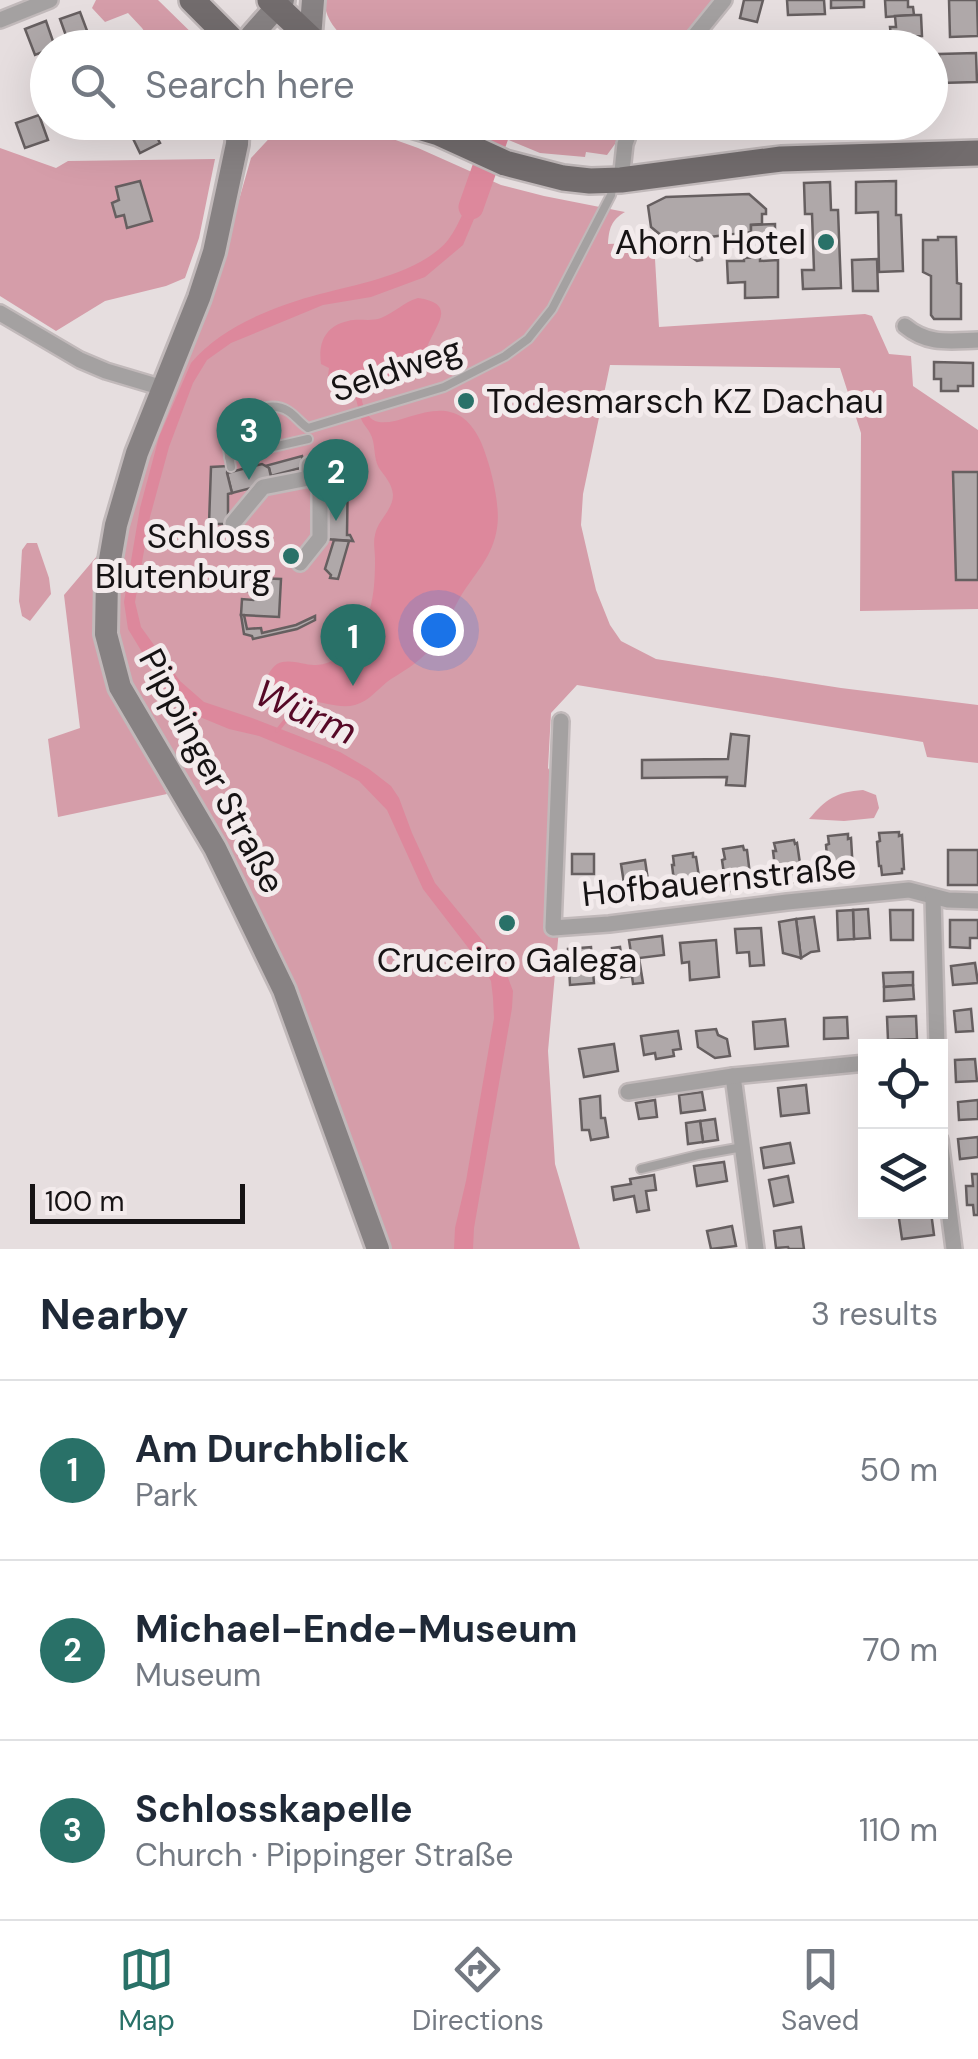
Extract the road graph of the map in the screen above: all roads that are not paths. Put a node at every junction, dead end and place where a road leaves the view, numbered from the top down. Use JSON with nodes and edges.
{"nodes":[{"id":1,"x":50,"y":0,"type":"edge"},
{"id":2,"x":192,"y":0,"type":"edge"},
{"id":3,"x":313,"y":0,"type":"edge"},
{"id":4,"x":724,"y":0,"type":"edge"},
{"id":5,"x":276,"y":2,"type":"edge"},
{"id":6,"x":0,"y":20,"type":"edge"},
{"id":7,"x":224,"y":30,"type":"edge"},
{"id":8,"x":256,"y":30,"type":"edge"},
{"id":9,"x":300,"y":30,"type":"edge"},
{"id":10,"x":312,"y":30,"type":"edge"},
{"id":11,"x":700,"y":30,"type":"edge"},
{"id":12,"x":237,"y":140,"type":"edge"},
{"id":13,"x":456,"y":140,"type":"edge"},
{"id":14,"x":626,"y":140,"type":"edge"},
{"id":15,"x":978,"y":152,"type":"edge"},
{"id":16,"x":617,"y":180,"type":"junction"},
{"id":17,"x":0,"y":313,"type":"edge"},
{"id":18,"x":904,"y":326,"type":"dead end"},
{"id":19,"x":978,"y":340,"type":"edge"},
{"id":20,"x":163,"y":388,"type":"junction"},
{"id":21,"x":308,"y":439,"type":"dead end"},
{"id":22,"x":233,"y":523,"type":"dead end"},
{"id":23,"x":300,"y":562,"type":"dead end"},
{"id":24,"x":561,"y":721,"type":"dead end"},
{"id":25,"x":933,"y":898,"type":"junction"},
{"id":26,"x":978,"y":901,"type":"edge"},
{"id":27,"x":936,"y":1039,"type":"edge"},
{"id":28,"x":858,"y":1064,"type":"edge"},
{"id":29,"x":732,"y":1076,"type":"junction"},
{"id":30,"x":628,"y":1092,"type":"dead end"},
{"id":31,"x":743,"y":1148,"type":"junction"},
{"id":32,"x":640,"y":1169,"type":"dead end"},
{"id":33,"x":948,"y":1202,"type":"edge"},
{"id":34,"x":378,"y":1249,"type":"edge"},
{"id":35,"x":756,"y":1249,"type":"edge"},
{"id":36,"x":954,"y":1249,"type":"edge"}],
"edges":[{"from":1,"to":6,"type":"street"},
{"from":2,"to":7,"type":"main road"},
{"from":3,"to":10,"type":"main road"},
{"from":4,"to":11,"type":"street"},
{"from":5,"to":8,"type":"main road"},
{"from":5,"to":9,"type":"main road"},
{"from":12,"to":20,"type":"main road","name":"Pippinger Straße"},
{"from":13,"to":16,"type":"main road"},
{"from":14,"to":16,"type":"street"},
{"from":15,"to":16,"type":"main road"},
{"from":16,"to":21,"type":"lane","name":"Seldweg"},
{"from":17,"to":20,"type":"street"},
{"from":18,"to":19,"type":"street"},
{"from":20,"to":34,"type":"main road","name":"Pippinger Straße"},
{"from":22,"to":23,"type":"street"},
{"from":24,"to":25,"type":"street","name":"Hofbauernstraße"},
{"from":25,"to":26,"type":"street","name":"Hofbauernstraße"},
{"from":25,"to":27,"type":"street"},
{"from":28,"to":29,"type":"street"},
{"from":29,"to":30,"type":"street"},
{"from":29,"to":31,"type":"street"},
{"from":31,"to":32,"type":"lane"},
{"from":31,"to":35,"type":"street"},
{"from":33,"to":36,"type":"street"}]}
